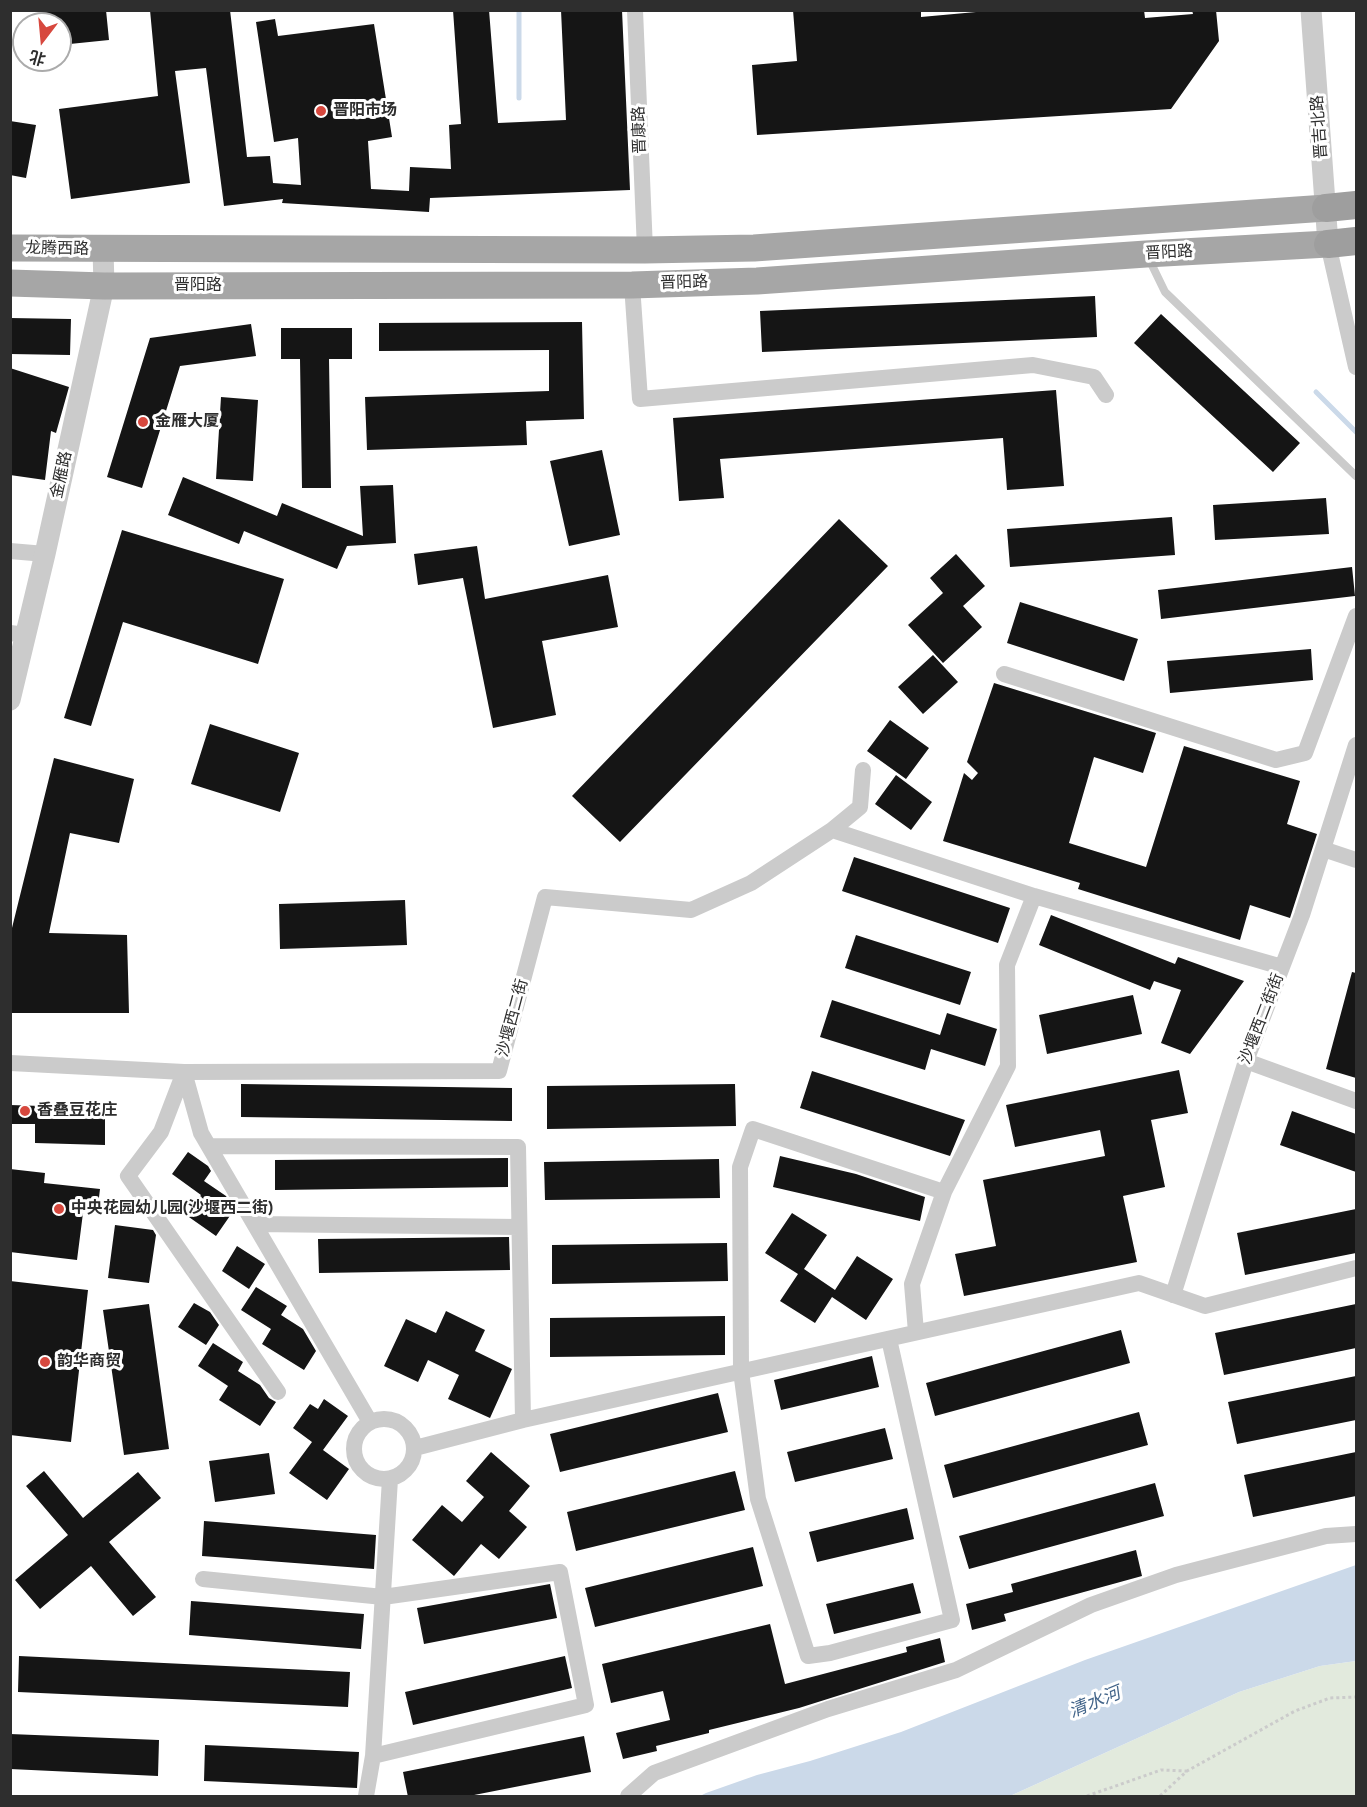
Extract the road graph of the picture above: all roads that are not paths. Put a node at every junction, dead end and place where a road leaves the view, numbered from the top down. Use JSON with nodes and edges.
{"nodes":[{"id":1,"x":635,"y":10,"type":"edge"},
{"id":2,"x":1311,"y":10,"type":"edge"},
{"id":3,"x":1356,"y":205,"type":"edge"},
{"id":4,"x":1326,"y":208,"type":"junction"},
{"id":5,"x":1356,"y":241,"type":"edge"},
{"id":6,"x":1328,"y":244,"type":"junction"},
{"id":7,"x":10,"y":248,"type":"edge"},
{"id":8,"x":103,"y":249,"type":"junction"},
{"id":9,"x":645,"y":250,"type":"junction"},
{"id":10,"x":1146,"y":254,"type":"junction"},
{"id":11,"x":10,"y":283,"type":"edge"},
{"id":12,"x":632,"y":285,"type":"junction"},
{"id":13,"x":104,"y":286,"type":"junction"},
{"id":14,"x":1356,"y":367,"type":"edge"},
{"id":15,"x":1106,"y":395,"type":"dead end"},
{"id":16,"x":1356,"y":476,"type":"edge"},
{"id":17,"x":10,"y":550,"type":"edge"},
{"id":18,"x":45,"y":554,"type":"junction"},
{"id":19,"x":1356,"y":616,"type":"edge"},
{"id":20,"x":18,"y":634,"type":"edge"},
{"id":21,"x":1004,"y":674,"type":"dead end"},
{"id":22,"x":10,"y":700,"type":"edge"},
{"id":23,"x":1356,"y":745,"type":"edge"},
{"id":24,"x":863,"y":770,"type":"dead end"},
{"id":25,"x":832,"y":830,"type":"junction"},
{"id":26,"x":1323,"y":849,"type":"junction"},
{"id":27,"x":1356,"y":860,"type":"edge"},
{"id":28,"x":1034,"y":896,"type":"junction"},
{"id":29,"x":1282,"y":967,"type":"junction"},
{"id":30,"x":1246,"y":1061,"type":"junction"},
{"id":31,"x":10,"y":1062,"type":"edge"},
{"id":32,"x":184,"y":1072,"type":"junction"},
{"id":33,"x":1356,"y":1101,"type":"edge"},
{"id":34,"x":210,"y":1146,"type":"junction"},
{"id":35,"x":944,"y":1192,"type":"junction"},
{"id":36,"x":255,"y":1224,"type":"junction"},
{"id":37,"x":519,"y":1227,"type":"junction"},
{"id":38,"x":1356,"y":1268,"type":"edge"},
{"id":39,"x":1173,"y":1295,"type":"junction"},
{"id":40,"x":916,"y":1332,"type":"junction"},
{"id":41,"x":889,"y":1339,"type":"junction"},
{"id":42,"x":741,"y":1371,"type":"junction"},
{"id":43,"x":278,"y":1392,"type":"dead end"},
{"id":44,"x":523,"y":1420,"type":"junction"},
{"id":45,"x":370,"y":1422,"type":"junction"},
{"id":46,"x":414,"y":1448,"type":"junction"},
{"id":47,"x":390,"y":1479,"type":"junction"},
{"id":48,"x":1356,"y":1534,"type":"edge"},
{"id":49,"x":202,"y":1580,"type":"dead end"},
{"id":50,"x":382,"y":1597,"type":"junction"},
{"id":51,"x":373,"y":1756,"type":"junction"},
{"id":52,"x":366,"y":1797,"type":"edge"},
{"id":53,"x":628,"y":1797,"type":"edge"}],
"edges":[{"from":1,"to":9,"type":"street","name":"晋康路"},
{"from":2,"to":4,"type":"street","name":"晋吉北路"},
{"from":3,"to":4,"type":"highway","name":"晋阳路"},
{"from":4,"to":6,"type":"street","name":"晋吉北路"},
{"from":4,"to":9,"type":"main road","name":"晋阳路"},
{"from":5,"to":6,"type":"highway","name":"晋阳路"},
{"from":6,"to":10,"type":"main road","name":"晋阳路"},
{"from":6,"to":14,"type":"street"},
{"from":7,"to":8,"type":"main road","name":"龙腾西路"},
{"from":8,"to":9,"type":"main road","name":"晋阳路"},
{"from":8,"to":13,"type":"street","name":"金雁路"},
{"from":10,"to":12,"type":"main road","name":"晋阳路"},
{"from":10,"to":16,"type":"lane"},
{"from":11,"to":13,"type":"main road","name":"晋阳路"},
{"from":12,"to":13,"type":"main road","name":"晋阳路"},
{"from":12,"to":15,"type":"street"},
{"from":13,"to":18,"type":"street","name":"金雁路"},
{"from":17,"to":18,"type":"street"},
{"from":18,"to":20,"type":"street","name":"金雁路"},
{"from":19,"to":21,"type":"street"},
{"from":20,"to":22,"type":"street","name":"金雁路"},
{"from":23,"to":26,"type":"street","name":"沙堰西二街街"},
{"from":24,"to":25,"type":"street","name":"沙堰西二街"},
{"from":25,"to":28,"type":"street"},
{"from":25,"to":32,"type":"street","name":"沙堰西二街"},
{"from":26,"to":27,"type":"street"},
{"from":26,"to":29,"type":"street","name":"沙堰西二街街"},
{"from":28,"to":29,"type":"street"},
{"from":28,"to":35,"type":"street"},
{"from":29,"to":30,"type":"street","name":"沙堰西二街街"},
{"from":30,"to":33,"type":"street"},
{"from":30,"to":39,"type":"street","name":"沙堰西二街街"},
{"from":31,"to":32,"type":"street","name":"沙堰西二街"},
{"from":32,"to":34,"type":"street"},
{"from":32,"to":43,"type":"street"},
{"from":34,"to":36,"type":"street"},
{"from":34,"to":37,"type":"street"},
{"from":35,"to":40,"type":"street"},
{"from":35,"to":42,"type":"street"},
{"from":36,"to":37,"type":"street"},
{"from":36,"to":45,"type":"street"},
{"from":37,"to":44,"type":"street"},
{"from":38,"to":39,"type":"street"},
{"from":39,"to":40,"type":"street"},
{"from":40,"to":41,"type":"street"},
{"from":41,"to":42,"type":"street"},
{"from":41,"to":42,"type":"street"},
{"from":42,"to":44,"type":"street"},
{"from":44,"to":46,"type":"street"},
{"from":45,"to":46,"type":"street"},
{"from":45,"to":47,"type":"street"},
{"from":46,"to":47,"type":"street"},
{"from":47,"to":50,"type":"street"},
{"from":48,"to":53,"type":"street"},
{"from":49,"to":50,"type":"street"},
{"from":50,"to":51,"type":"street"},
{"from":50,"to":51,"type":"street"},
{"from":51,"to":52,"type":"street"}]}
